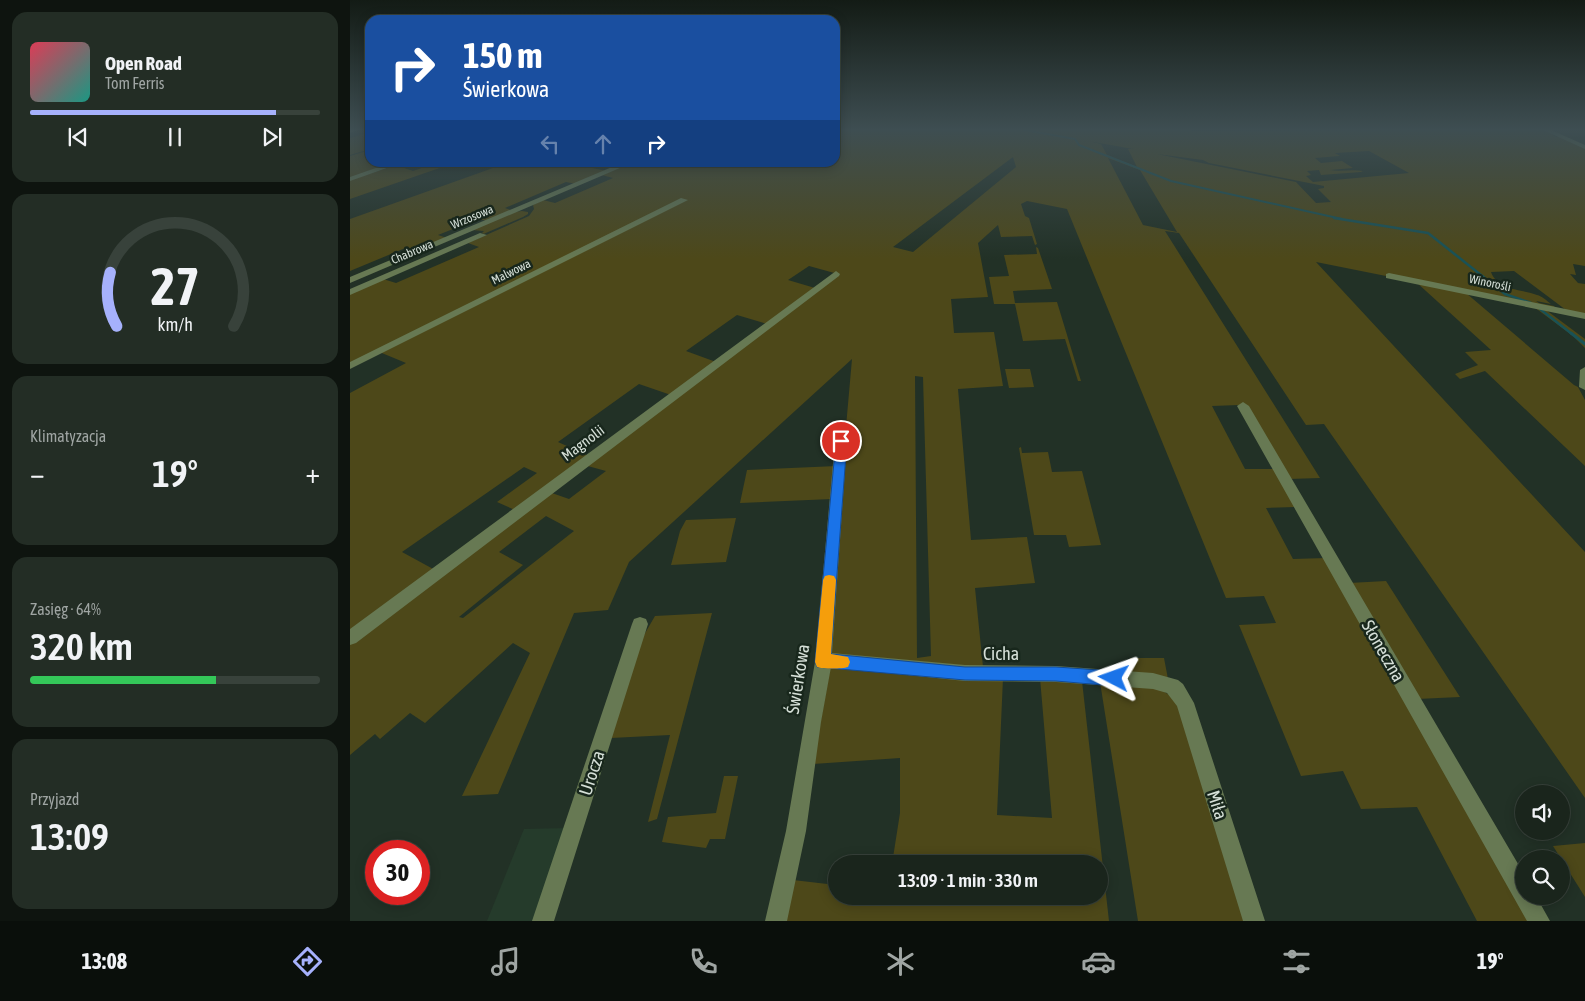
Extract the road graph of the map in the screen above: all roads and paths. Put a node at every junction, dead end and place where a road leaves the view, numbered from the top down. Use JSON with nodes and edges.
{"nodes":[{"id":1,"x":368,"y":173,"type":"edge"},
{"id":2,"x":605,"y":173,"type":"edge"},
{"id":3,"x":350,"y":179,"type":"edge"},
{"id":4,"x":684,"y":200,"type":"dead end"},
{"id":5,"x":483,"y":236,"type":"dead end"},
{"id":6,"x":836,"y":274,"type":"dead end"},
{"id":7,"x":1390,"y":276,"type":"dead end"},
{"id":8,"x":350,"y":280,"type":"edge"},
{"id":9,"x":350,"y":292,"type":"edge"},
{"id":10,"x":1585,"y":316,"type":"edge"},
{"id":11,"x":350,"y":366,"type":"edge"},
{"id":12,"x":1585,"y":370,"type":"edge"},
{"id":13,"x":1585,"y":387,"type":"edge"},
{"id":14,"x":1243,"y":406,"type":"dead end"},
{"id":15,"x":841,"y":441,"type":"dead end"},
{"id":16,"x":640,"y":624,"type":"dead end"},
{"id":17,"x":350,"y":638,"type":"edge"},
{"id":18,"x":823,"y":662,"type":"junction"},
{"id":19,"x":1177,"y":690,"type":"joint"},
{"id":20,"x":1515,"y":880,"type":"edge"},
{"id":21,"x":1529,"y":905,"type":"edge"},
{"id":22,"x":543,"y":921,"type":"edge"},
{"id":23,"x":776,"y":921,"type":"edge"},
{"id":24,"x":1254,"y":921,"type":"edge"},
{"id":25,"x":1538,"y":921,"type":"edge"}],
"edges":[{"from":1,"to":3,"type":"street"},
{"from":2,"to":8,"type":"street","name":"Wrzosowa"},
{"from":4,"to":11,"type":"street","name":"Malwowa"},
{"from":5,"to":9,"type":"street","name":"Chabrowa"},
{"from":6,"to":17,"type":"street","name":"Magnolii"},
{"from":7,"to":10,"type":"street","name":"Winorośli"},
{"from":12,"to":13,"type":"street"},
{"from":14,"to":20,"type":"street","name":"Słoneczna"},
{"from":15,"to":18,"type":"street","name":"Świerkowa"},
{"from":16,"to":22,"type":"street","name":"Urocza"},
{"from":18,"to":19,"type":"street","name":"Cicha"},
{"from":18,"to":23,"type":"street","name":"Świerkowa"},
{"from":19,"to":24,"type":"street","name":"Miła"},
{"from":21,"to":25,"type":"street","name":"Słoneczna"}]}
